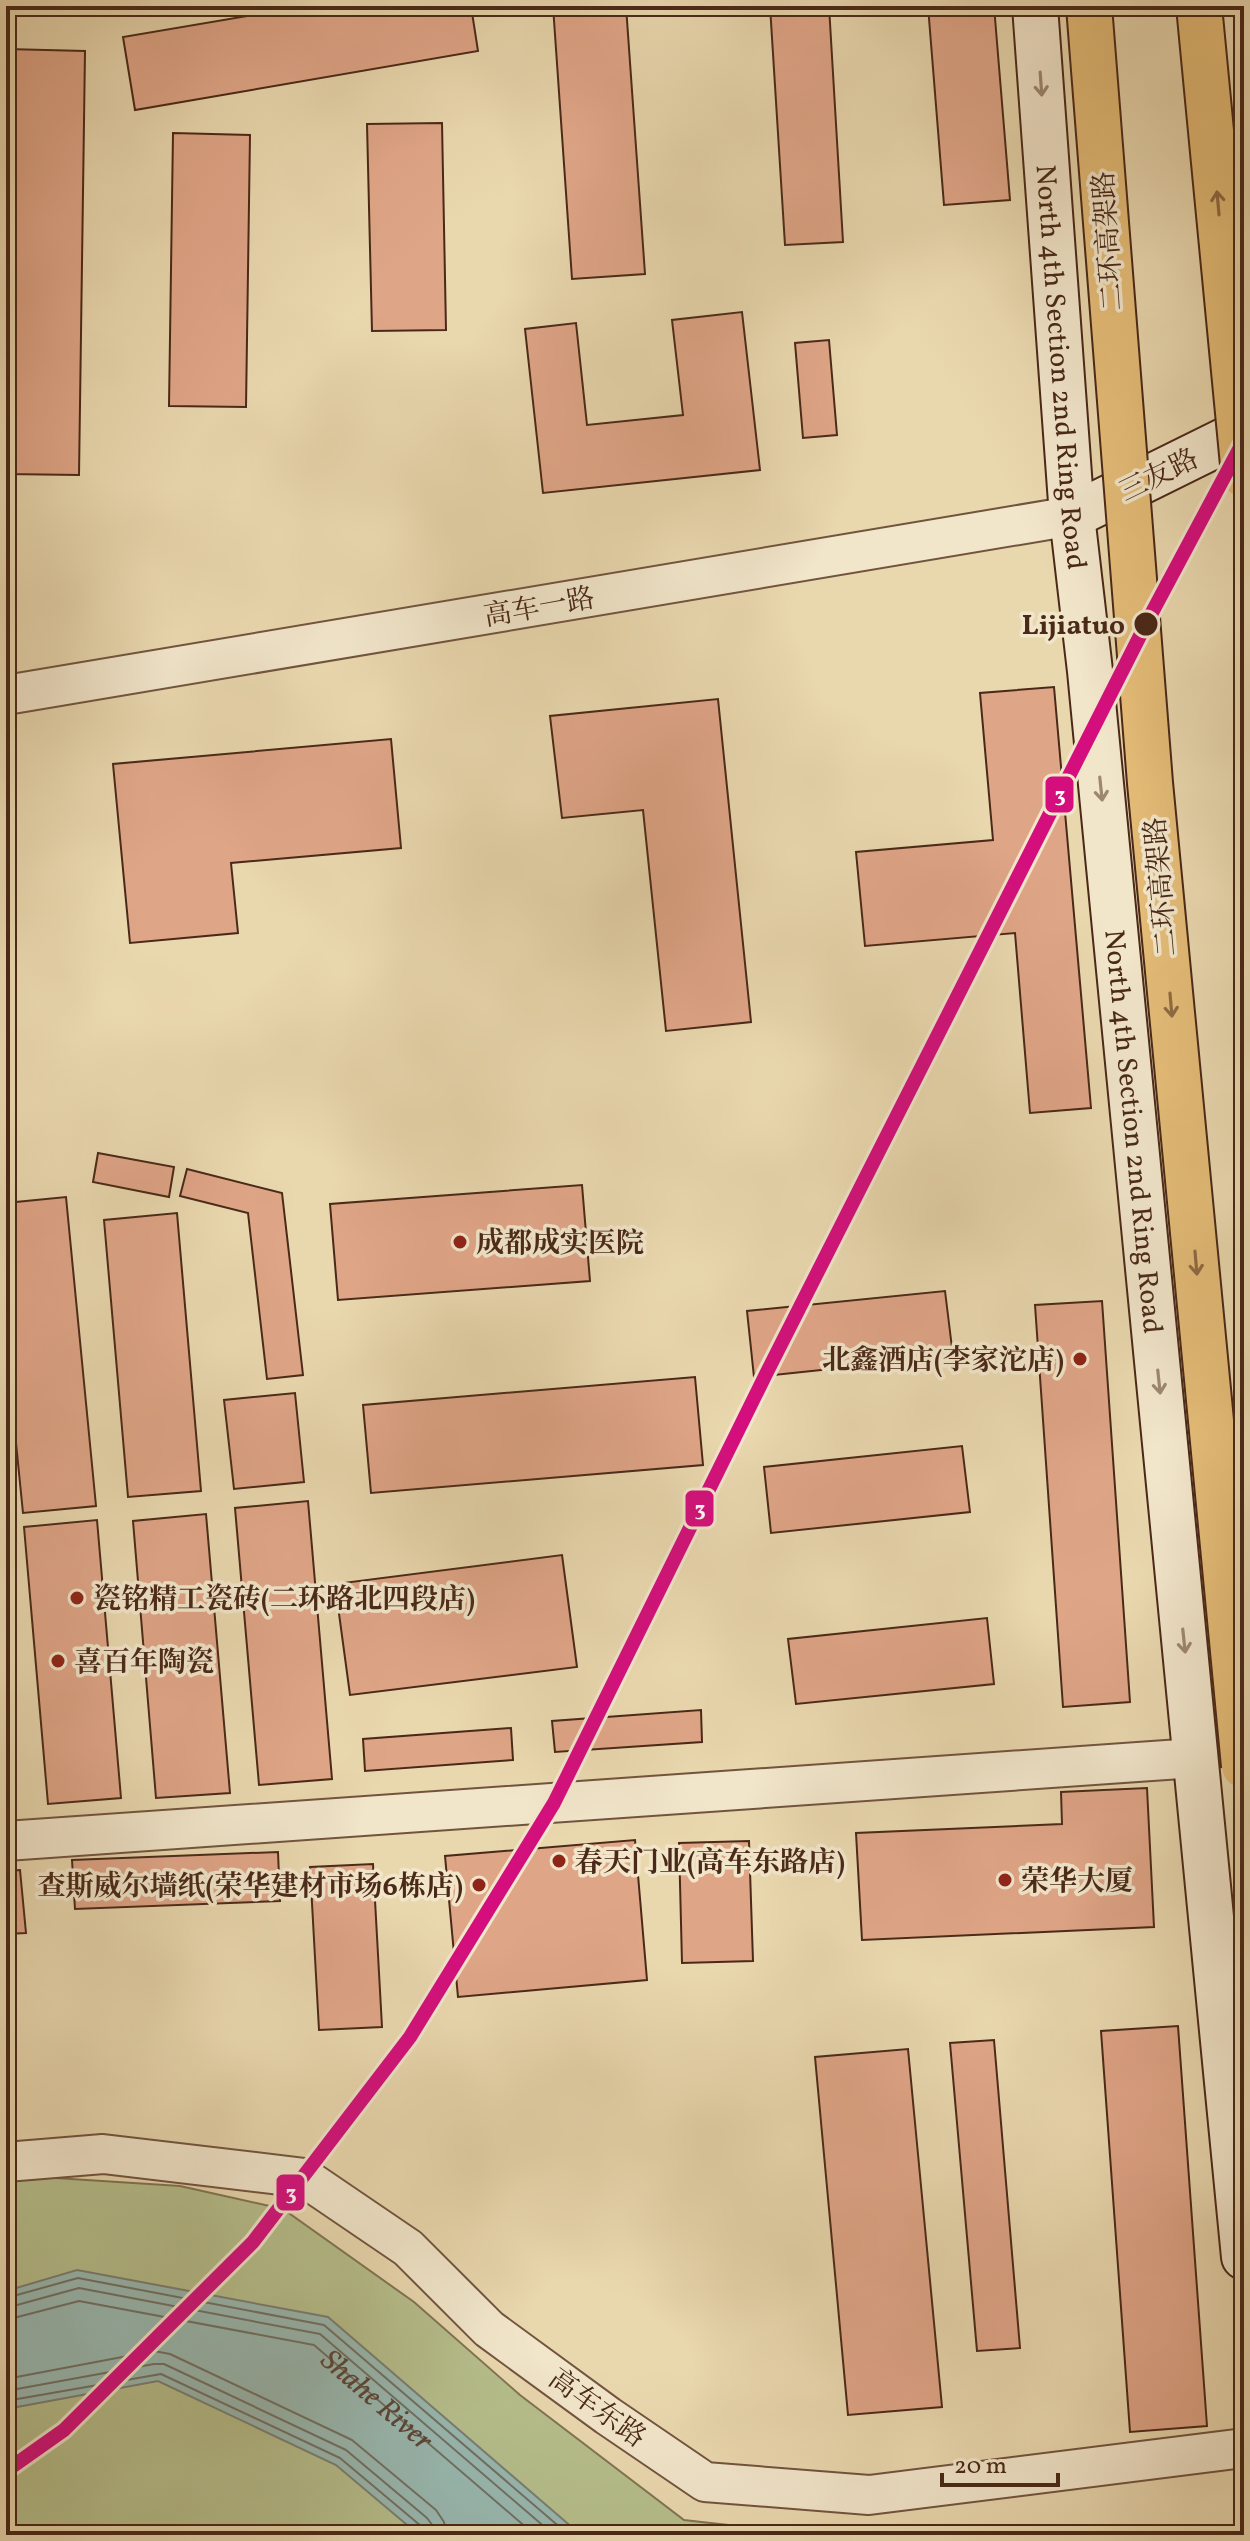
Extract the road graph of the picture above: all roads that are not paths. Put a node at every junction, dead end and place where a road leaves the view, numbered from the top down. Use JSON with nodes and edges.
{"nodes":[{"id":1,"x":1035,"y":6,"type":"edge"},
{"id":2,"x":1066,"y":6,"type":"edge"},
{"id":3,"x":1089,"y":6,"type":"edge"},
{"id":4,"x":1199,"y":6,"type":"edge"},
{"id":5,"x":1244,"y":431,"type":"edge"},
{"id":6,"x":1244,"y":475,"type":"edge"},
{"id":7,"x":1072,"y":516,"type":"junction"},
{"id":8,"x":6,"y":695,"type":"edge"},
{"id":9,"x":1150,"y":783,"type":"junction"},
{"id":10,"x":1195,"y":1758,"type":"junction"},
{"id":11,"x":1244,"y":1766,"type":"edge"},
{"id":12,"x":6,"y":1841,"type":"edge"},
{"id":13,"x":6,"y":2162,"type":"edge"},
{"id":14,"x":1244,"y":2257,"type":"edge"},
{"id":15,"x":1244,"y":2448,"type":"edge"}],
"edges":[{"from":1,"to":7,"type":"main road","name":"North 4th Section 2nd Ring Road","one_way":true},
{"from":2,"to":9,"type":"highway","bridge":true},
{"from":3,"to":9,"type":"highway","name":"二环高架路","bridge":true},
{"from":6,"to":4,"type":"highway","one_way":true,"bridge":true},
{"from":5,"to":7,"type":"main road","name":"三友路"},
{"from":7,"to":8,"type":"street","name":"高车一路"},
{"from":7,"to":10,"type":"main road","name":"North 4th Section 2nd Ring Road","one_way":true},
{"from":9,"to":11,"type":"highway","name":"二环高架路","one_way":true,"bridge":true},
{"from":10,"to":12,"type":"street"},
{"from":10,"to":14,"type":"main road","name":"North 4th Section 2nd Ring Road"},
{"from":13,"to":15,"type":"street","name":"高车东路"}]}
